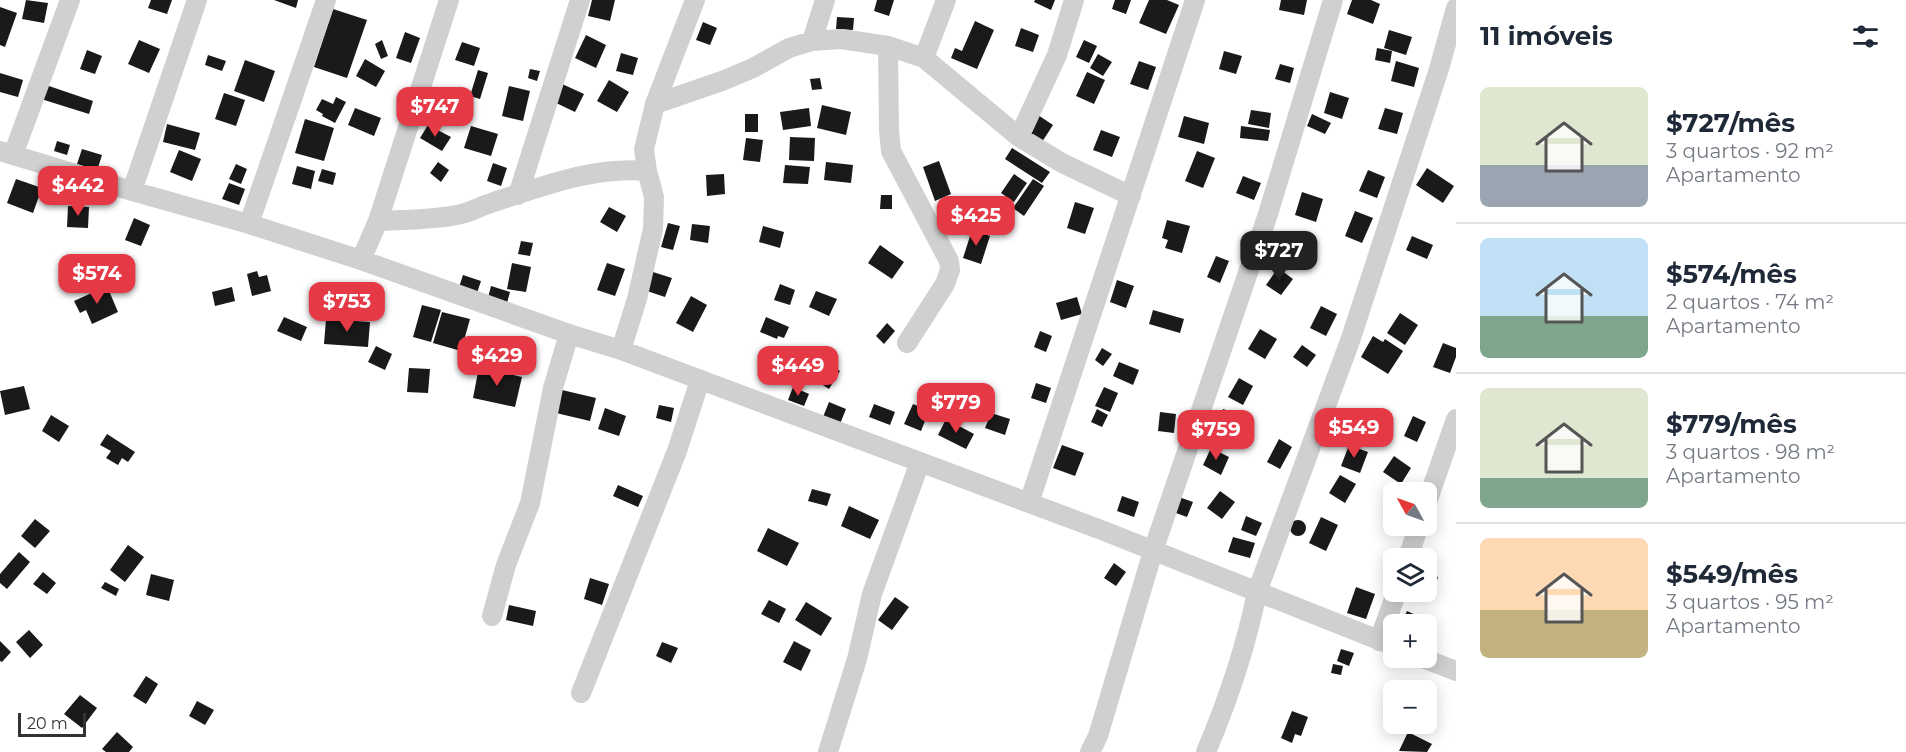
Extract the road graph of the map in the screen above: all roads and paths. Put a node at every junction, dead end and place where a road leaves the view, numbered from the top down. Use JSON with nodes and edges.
{"nodes":[{"id":1,"x":70,"y":0,"type":"edge"},
{"id":2,"x":197,"y":0,"type":"edge"},
{"id":3,"x":326,"y":0,"type":"edge"},
{"id":4,"x":449,"y":0,"type":"edge"},
{"id":5,"x":580,"y":0,"type":"edge"},
{"id":6,"x":695,"y":0,"type":"edge"},
{"id":7,"x":825,"y":0,"type":"edge"},
{"id":8,"x":946,"y":0,"type":"edge"},
{"id":9,"x":1074,"y":0,"type":"edge"},
{"id":10,"x":1196,"y":0,"type":"edge"},
{"id":11,"x":1334,"y":0,"type":"edge"},
{"id":12,"x":1456,"y":8,"type":"edge"},
{"id":13,"x":812,"y":41,"type":"junction"},
{"id":14,"x":888,"y":46,"type":"junction"},
{"id":15,"x":924,"y":58,"type":"junction"},
{"id":16,"x":655,"y":104,"type":"junction"},
{"id":17,"x":1019,"y":137,"type":"junction"},
{"id":18,"x":7,"y":153,"type":"edge"},
{"id":19,"x":647,"y":171,"type":"junction"},
{"id":20,"x":132,"y":191,"type":"junction"},
{"id":21,"x":518,"y":195,"type":"junction"},
{"id":22,"x":1131,"y":196,"type":"junction"},
{"id":23,"x":378,"y":221,"type":"junction"},
{"id":24,"x":249,"y":224,"type":"junction"},
{"id":25,"x":361,"y":260,"type":"junction"},
{"id":26,"x":569,"y":334,"type":"junction"},
{"id":27,"x":907,"y":343,"type":"dead end"},
{"id":28,"x":621,"y":350,"type":"junction"},
{"id":29,"x":700,"y":380,"type":"junction"},
{"id":30,"x":1456,"y":419,"type":"edge"},
{"id":31,"x":920,"y":462,"type":"junction"},
{"id":32,"x":1434,"y":482,"type":"edge"},
{"id":33,"x":1029,"y":503,"type":"junction"},
{"id":34,"x":1153,"y":551,"type":"junction"},
{"id":35,"x":1257,"y":592,"type":"junction"},
{"id":36,"x":492,"y":616,"type":"dead end"},
{"id":37,"x":1383,"y":643,"type":"edge"},
{"id":38,"x":1437,"y":664,"type":"edge"},
{"id":39,"x":1456,"y":671,"type":"edge"},
{"id":40,"x":581,"y":693,"type":"dead end"},
{"id":41,"x":828,"y":752,"type":"edge"},
{"id":42,"x":1090,"y":752,"type":"edge"},
{"id":43,"x":1206,"y":752,"type":"edge"}],
"edges":[{"from":1,"to":18,"type":"street"},
{"from":2,"to":20,"type":"street"},
{"from":3,"to":24,"type":"street"},
{"from":4,"to":23,"type":"street"},
{"from":5,"to":21,"type":"street"},
{"from":6,"to":16,"type":"street"},
{"from":7,"to":13,"type":"street"},
{"from":8,"to":15,"type":"street"},
{"from":9,"to":17,"type":"street"},
{"from":10,"to":22,"type":"street"},
{"from":11,"to":34,"type":"street"},
{"from":12,"to":35,"type":"street"},
{"from":13,"to":14,"type":"street"},
{"from":13,"to":16,"type":"street"},
{"from":14,"to":15,"type":"street"},
{"from":14,"to":27,"type":"street"},
{"from":15,"to":17,"type":"street"},
{"from":16,"to":19,"type":"street"},
{"from":17,"to":22,"type":"street"},
{"from":18,"to":20,"type":"street"},
{"from":19,"to":21,"type":"street"},
{"from":19,"to":28,"type":"street"},
{"from":20,"to":24,"type":"street"},
{"from":21,"to":23,"type":"street"},
{"from":22,"to":33,"type":"street"},
{"from":23,"to":25,"type":"street"},
{"from":24,"to":25,"type":"street"},
{"from":25,"to":26,"type":"street"},
{"from":26,"to":28,"type":"street"},
{"from":26,"to":36,"type":"street"},
{"from":28,"to":29,"type":"street"},
{"from":29,"to":31,"type":"street"},
{"from":29,"to":40,"type":"street"},
{"from":30,"to":32,"type":"street"},
{"from":31,"to":33,"type":"street"},
{"from":31,"to":41,"type":"street"},
{"from":33,"to":34,"type":"street"},
{"from":34,"to":35,"type":"street"},
{"from":34,"to":42,"type":"street"},
{"from":35,"to":37,"type":"street"},
{"from":35,"to":43,"type":"street"},
{"from":38,"to":39,"type":"street"}]}
